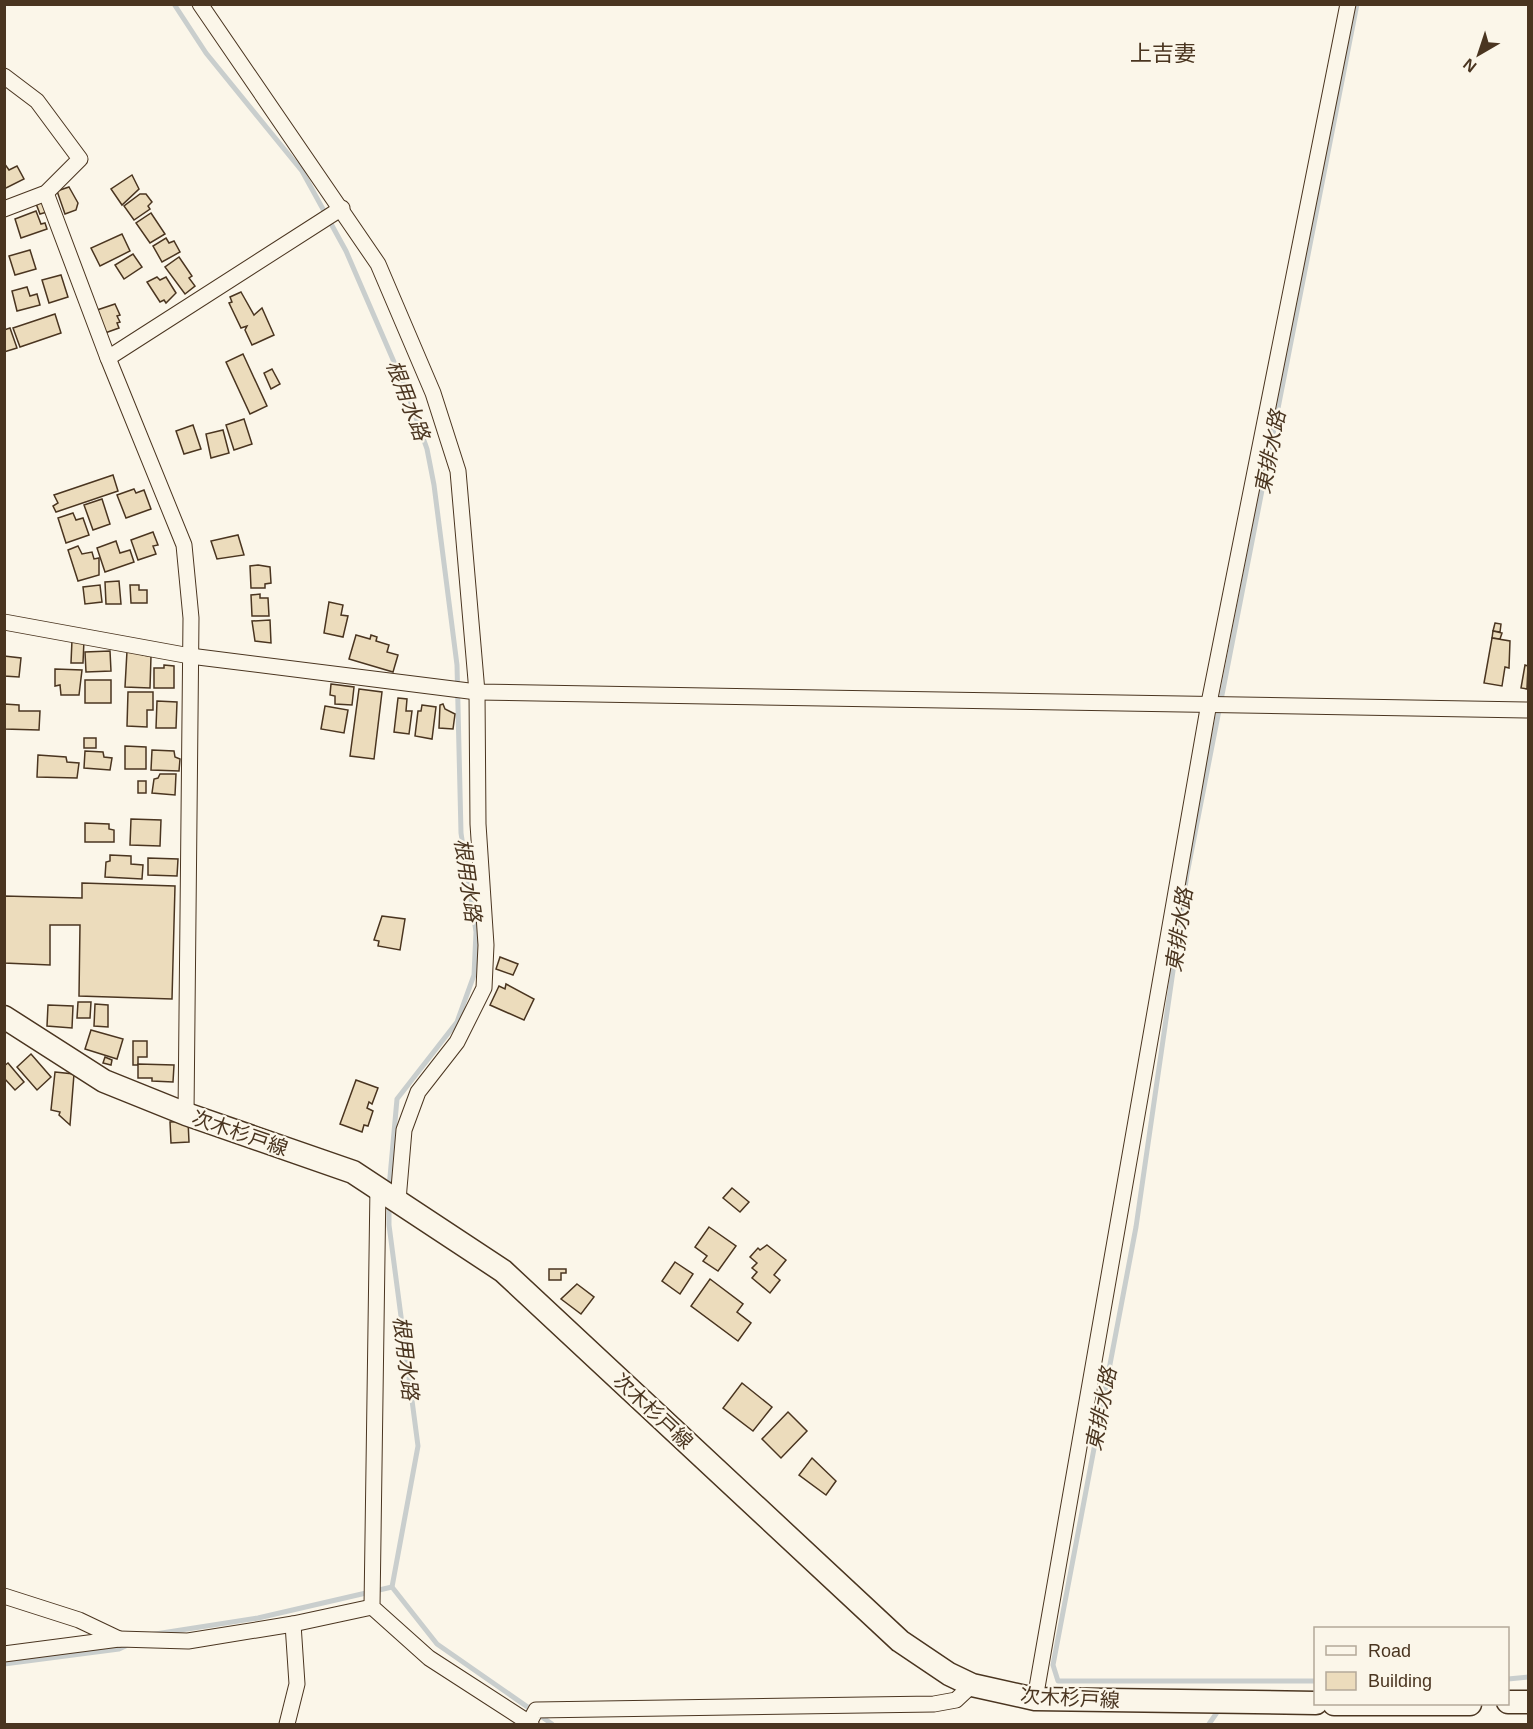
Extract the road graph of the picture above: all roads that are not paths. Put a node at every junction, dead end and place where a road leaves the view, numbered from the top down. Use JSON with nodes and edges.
{"nodes":[{"id":1,"x":200,"y":4,"type":"edge"},
{"id":2,"x":1348,"y":4,"type":"edge"},
{"id":3,"x":4,"y":76,"type":"edge"},
{"id":4,"x":46,"y":194,"type":"junction"},
{"id":5,"x":342,"y":208,"type":"junction"},
{"id":6,"x":4,"y":209,"type":"edge"},
{"id":7,"x":108,"y":358,"type":"junction"},
{"id":8,"x":4,"y":622,"type":"edge"},
{"id":9,"x":190,"y":656,"type":"junction"},
{"id":10,"x":477,"y":692,"type":"junction"},
{"id":11,"x":1209,"y":703,"type":"junction"},
{"id":12,"x":1528,"y":710,"type":"edge"},
{"id":13,"x":4,"y":1017,"type":"edge"},
{"id":14,"x":186,"y":1114,"type":"junction"},
{"id":15,"x":378,"y":1186,"type":"junction"},
{"id":16,"x":398,"y":1200,"type":"junction"},
{"id":17,"x":4,"y":1596,"type":"edge"},
{"id":18,"x":372,"y":1607,"type":"junction"},
{"id":19,"x":293,"y":1624,"type":"junction"},
{"id":20,"x":119,"y":1639,"type":"junction"},
{"id":21,"x":4,"y":1654,"type":"edge"},
{"id":22,"x":972,"y":1685,"type":"junction"},
{"id":23,"x":1035,"y":1699,"type":"junction"},
{"id":24,"x":1509,"y":1702,"type":"edge"},
{"id":25,"x":1528,"y":1702,"type":"edge"},
{"id":26,"x":1314,"y":1703,"type":"edge"},
{"id":27,"x":599,"y":1717,"type":"edge"},
{"id":28,"x":532,"y":1719,"type":"edge"},
{"id":29,"x":287,"y":1725,"type":"edge"}],
"edges":[{"from":1,"to":5,"type":"street"},
{"from":2,"to":11,"type":"street"},
{"from":3,"to":4,"type":"street"},
{"from":4,"to":6,"type":"street"},
{"from":4,"to":7,"type":"street"},
{"from":5,"to":7,"type":"street"},
{"from":5,"to":10,"type":"street"},
{"from":7,"to":9,"type":"street"},
{"from":8,"to":9,"type":"street"},
{"from":9,"to":10,"type":"street"},
{"from":9,"to":14,"type":"street"},
{"from":10,"to":11,"type":"street"},
{"from":10,"to":16,"type":"street"},
{"from":11,"to":12,"type":"street"},
{"from":11,"to":23,"type":"street"},
{"from":13,"to":14,"type":"main road","name":"次木杉戸線"},
{"from":14,"to":15,"type":"main road","name":"次木杉戸線"},
{"from":15,"to":16,"type":"main road","name":"次木杉戸線"},
{"from":15,"to":18,"type":"street"},
{"from":16,"to":22,"type":"main road","name":"次木杉戸線"},
{"from":17,"to":20,"type":"street"},
{"from":18,"to":19,"type":"street"},
{"from":18,"to":28,"type":"street"},
{"from":19,"to":20,"type":"street"},
{"from":19,"to":29,"type":"street"},
{"from":20,"to":21,"type":"street"},
{"from":22,"to":23,"type":"main road","name":"次木杉戸線"},
{"from":22,"to":27,"type":"street"},
{"from":23,"to":26,"type":"main road","name":"次木杉戸線"},
{"from":24,"to":25,"type":"main road"},
{"from":27,"to":28,"type":"street"}]}
